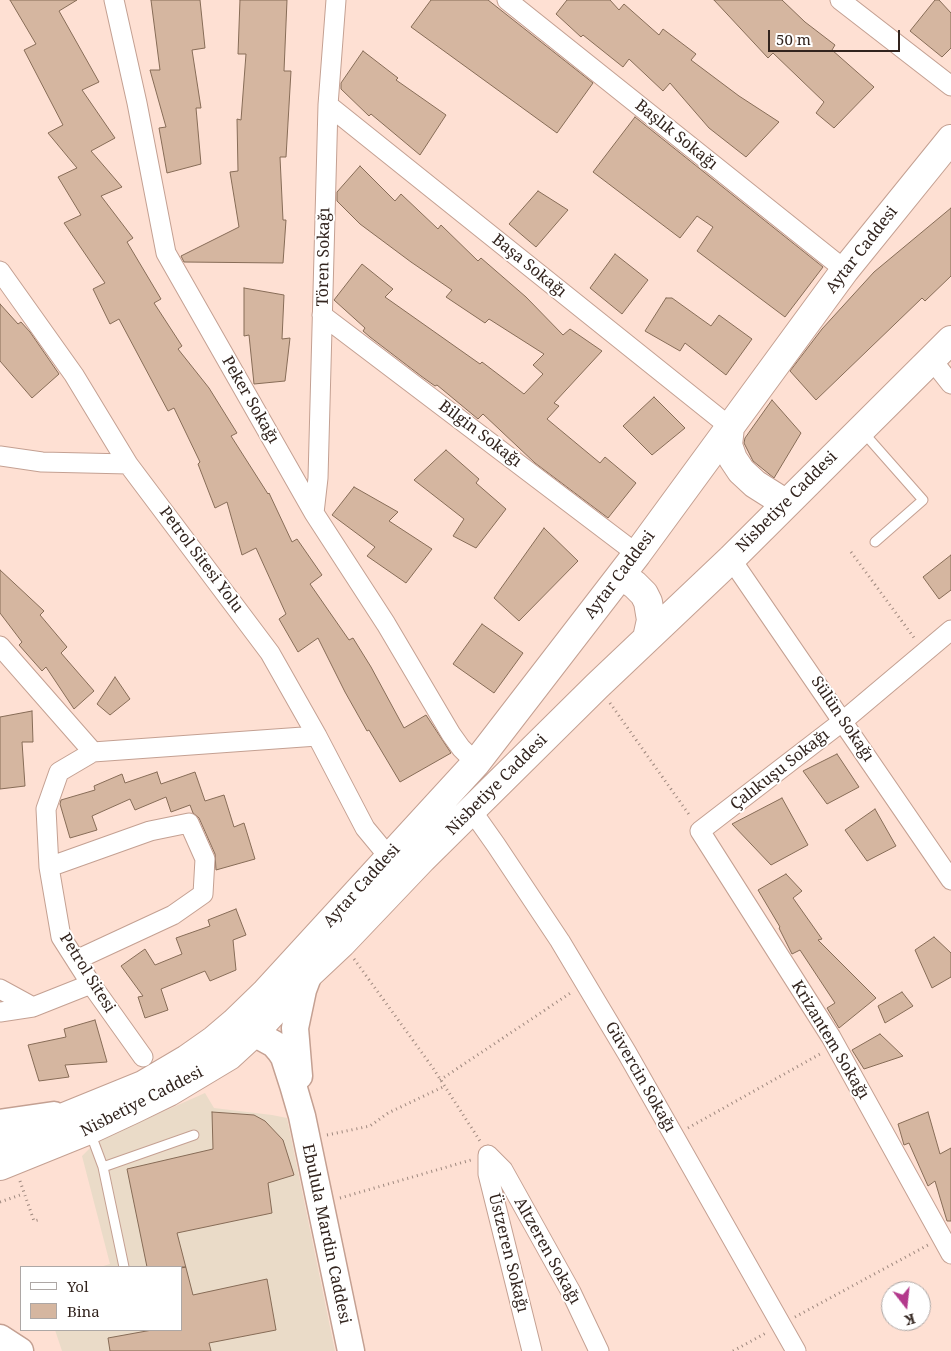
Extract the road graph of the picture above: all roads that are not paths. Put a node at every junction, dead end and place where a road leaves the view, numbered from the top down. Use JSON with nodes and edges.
{"nodes":[{"id":1,"x":114,"y":0,"type":"edge"},
{"id":2,"x":336,"y":0,"type":"edge"},
{"id":3,"x":507,"y":0,"type":"edge"},
{"id":4,"x":840,"y":0,"type":"edge"},
{"id":5,"x":951,"y":86,"type":"edge"},
{"id":6,"x":328,"y":105,"type":"junction"},
{"id":7,"x":951,"y":139,"type":"edge"},
{"id":8,"x":845,"y":270,"type":"junction"},
{"id":9,"x":0,"y":271,"type":"edge"},
{"id":10,"x":322,"y":315,"type":"junction"},
{"id":11,"x":951,"y":340,"type":"edge"},
{"id":12,"x":932,"y":360,"type":"junction"},
{"id":13,"x":951,"y":384,"type":"edge"},
{"id":14,"x":730,"y":427,"type":"junction"},
{"id":15,"x":861,"y":430,"type":"junction"},
{"id":16,"x":0,"y":456,"type":"edge"},
{"id":17,"x":128,"y":464,"type":"junction"},
{"id":18,"x":786,"y":503,"type":"junction"},
{"id":19,"x":314,"y":513,"type":"junction"},
{"id":20,"x":875,"y":542,"type":"dead end"},
{"id":21,"x":637,"y":554,"type":"junction"},
{"id":22,"x":731,"y":558,"type":"junction"},
{"id":23,"x":620,"y":576,"type":"junction"},
{"id":24,"x":951,"y":630,"type":"edge"},
{"id":25,"x":647,"y":638,"type":"junction"},
{"id":26,"x":0,"y":646,"type":"edge"},
{"id":27,"x":843,"y":721,"type":"junction"},
{"id":28,"x":317,"y":736,"type":"junction"},
{"id":29,"x":93,"y":752,"type":"junction"},
{"id":30,"x":476,"y":763,"type":"junction"},
{"id":31,"x":472,"y":811,"type":"junction"},
{"id":32,"x":700,"y":832,"type":"joint"},
{"id":33,"x":389,"y":857,"type":"junction"},
{"id":34,"x":48,"y":867,"type":"junction"},
{"id":35,"x":951,"y":880,"type":"edge"},
{"id":36,"x":76,"y":960,"type":"junction"},
{"id":37,"x":309,"y":974,"type":"junction"},
{"id":38,"x":91,"y":984,"type":"junction"},
{"id":39,"x":0,"y":988,"type":"edge"},
{"id":40,"x":266,"y":992,"type":"joint"},
{"id":41,"x":33,"y":1007,"type":"junction"},
{"id":42,"x":0,"y":1012,"type":"edge"},
{"id":43,"x":244,"y":1028,"type":"junction"},
{"id":44,"x":143,"y":1057,"type":"dead end"},
{"id":45,"x":84,"y":1120,"type":"junction"},
{"id":46,"x":0,"y":1124,"type":"edge"},
{"id":47,"x":304,"y":1128,"type":"junction"},
{"id":48,"x":0,"y":1131,"type":"edge"},
{"id":49,"x":194,"y":1135,"type":"dead end"},
{"id":50,"x":488,"y":1155,"type":"joint"},
{"id":51,"x":5,"y":1156,"type":"edge"},
{"id":52,"x":103,"y":1167,"type":"junction"},
{"id":53,"x":946,"y":1246,"type":"edge"},
{"id":54,"x":124,"y":1266,"type":"edge"},
{"id":55,"x":0,"y":1338,"type":"edge"},
{"id":56,"x":20,"y":1351,"type":"edge"},
{"id":57,"x":351,"y":1351,"type":"edge"},
{"id":58,"x":532,"y":1351,"type":"edge"},
{"id":59,"x":599,"y":1351,"type":"edge"},
{"id":60,"x":796,"y":1351,"type":"edge"}],
"edges":[{"from":1,"to":19,"type":"street","name":"Peker Sokağı"},
{"from":2,"to":6,"type":"street","name":"Tören Sokağı"},
{"from":3,"to":8,"type":"street","name":"Başlık Sokağı"},
{"from":4,"to":5,"type":"street"},
{"from":6,"to":10,"type":"street","name":"Tören Sokağı"},
{"from":6,"to":14,"type":"street","name":"Başa Sokağı"},
{"from":7,"to":8,"type":"main road","name":"Aytar Caddesi"},
{"from":8,"to":14,"type":"main road","name":"Aytar Caddesi"},
{"from":9,"to":17,"type":"street","name":"Petrol Sitesi Yolu"},
{"from":10,"to":19,"type":"street","name":"Tören Sokağı"},
{"from":10,"to":21,"type":"street","name":"Bilgin Sokağı"},
{"from":11,"to":12,"type":"main road","name":"Nisbetiye Caddesi"},
{"from":12,"to":13,"type":"street"},
{"from":12,"to":15,"type":"main road","name":"Nisbetiye Caddesi"},
{"from":14,"to":18,"type":"main road"},
{"from":14,"to":21,"type":"main road","name":"Aytar Caddesi"},
{"from":15,"to":18,"type":"main road","name":"Nisbetiye Caddesi"},
{"from":15,"to":20,"type":"lane"},
{"from":16,"to":17,"type":"street"},
{"from":17,"to":28,"type":"street","name":"Petrol Sitesi Yolu"},
{"from":18,"to":22,"type":"main road","name":"Nisbetiye Caddesi"},
{"from":19,"to":30,"type":"street","name":"Peker Sokağı"},
{"from":21,"to":23,"type":"main road","name":"Aytar Caddesi"},
{"from":22,"to":25,"type":"main road","name":"Nisbetiye Caddesi"},
{"from":22,"to":27,"type":"street","name":"Sülün Sokağı"},
{"from":23,"to":25,"type":"main road"},
{"from":23,"to":30,"type":"main road","name":"Aytar Caddesi"},
{"from":24,"to":27,"type":"street","name":"Çalıkuşu Sokağı"},
{"from":25,"to":31,"type":"main road","name":"Nisbetiye Caddesi"},
{"from":26,"to":29,"type":"street"},
{"from":27,"to":32,"type":"street","name":"Çalıkuşu Sokağı"},
{"from":27,"to":35,"type":"street","name":"Sülün Sokağı"},
{"from":28,"to":29,"type":"street","name":"Petrol Sitesi"},
{"from":28,"to":33,"type":"street","name":"Petrol Sitesi Yolu"},
{"from":29,"to":34,"type":"street","name":"Petrol Sitesi"},
{"from":30,"to":33,"type":"main road","name":"Aytar Caddesi"},
{"from":31,"to":37,"type":"main road","name":"Nisbetiye Caddesi"},
{"from":31,"to":60,"type":"street","name":"Güvercin Sokağı"},
{"from":32,"to":53,"type":"street","name":"Krizantem Sokağı"},
{"from":33,"to":40,"type":"main road","name":"Aytar Caddesi"},
{"from":34,"to":36,"type":"street","name":"Petrol Sitesi"},
{"from":34,"to":36,"type":"street"},
{"from":36,"to":38,"type":"street","name":"Petrol Sitesi"},
{"from":37,"to":43,"type":"main road","name":"Nisbetiye Caddesi"},
{"from":37,"to":47,"type":"main road"},
{"from":38,"to":41,"type":"street"},
{"from":38,"to":44,"type":"street","name":"Petrol Sitesi"},
{"from":39,"to":41,"type":"street"},
{"from":40,"to":43,"type":"main road","name":"Nisbetiye Caddesi"},
{"from":41,"to":42,"type":"street"},
{"from":43,"to":45,"type":"main road","name":"Nisbetiye Caddesi"},
{"from":43,"to":47,"type":"main road"},
{"from":45,"to":46,"type":"main road"},
{"from":45,"to":48,"type":"main road"},
{"from":45,"to":51,"type":"main road","name":"Nisbetiye Caddesi"},
{"from":45,"to":52,"type":"lane"},
{"from":47,"to":57,"type":"main road","name":"Ebulula Mardin Caddesi"},
{"from":49,"to":52,"type":"lane"},
{"from":50,"to":58,"type":"street","name":"Üstzeren Sokağı"},
{"from":50,"to":59,"type":"street","name":"Altzeren Sokağı"},
{"from":52,"to":54,"type":"lane"},
{"from":55,"to":56,"type":"main road"}]}
